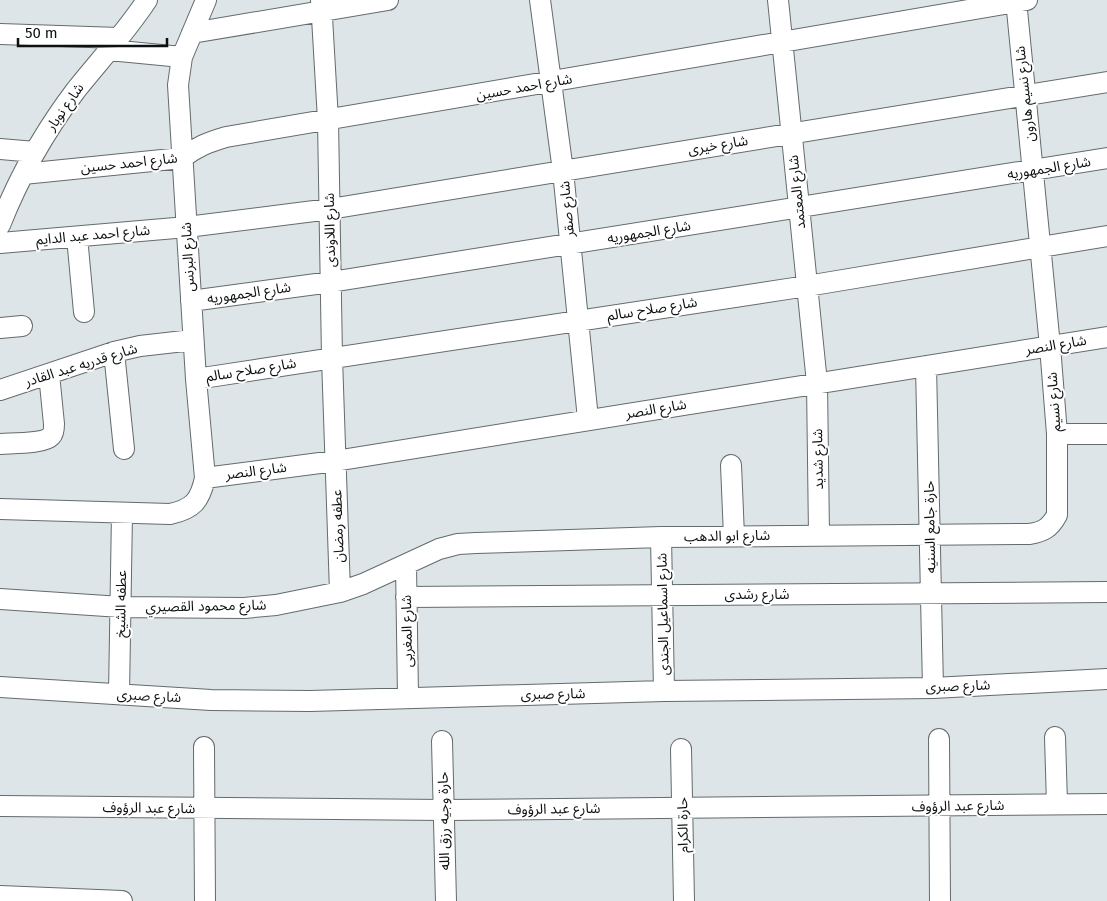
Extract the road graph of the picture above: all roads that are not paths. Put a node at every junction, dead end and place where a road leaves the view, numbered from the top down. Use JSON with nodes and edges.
{"nodes":[{"id":1,"x":147,"y":0,"type":"edge"},
{"id":2,"x":206,"y":0,"type":"edge"},
{"id":3,"x":388,"y":0,"type":"edge"},
{"id":4,"x":540,"y":0,"type":"edge"},
{"id":5,"x":778,"y":0,"type":"edge"},
{"id":6,"x":1020,"y":1,"type":"edge"},
{"id":7,"x":322,"y":5,"type":"edge"},
{"id":8,"x":192,"y":33,"type":"junction"},
{"id":9,"x":0,"y":34,"type":"edge"},
{"id":10,"x":782,"y":42,"type":"junction"},
{"id":11,"x":114,"y":44,"type":"junction"},
{"id":12,"x":182,"y":57,"type":"junction"},
{"id":13,"x":552,"y":82,"type":"junction"},
{"id":14,"x":1107,"y":82,"type":"edge"},
{"id":15,"x":1025,"y":95,"type":"junction"},
{"id":16,"x":328,"y":120,"type":"junction"},
{"id":17,"x":792,"y":133,"type":"junction"},
{"id":18,"x":0,"y":150,"type":"edge"},
{"id":19,"x":34,"y":152,"type":"junction"},
{"id":20,"x":182,"y":158,"type":"junction"},
{"id":21,"x":1107,"y":158,"type":"edge"},
{"id":22,"x":563,"y":170,"type":"junction"},
{"id":23,"x":1033,"y":171,"type":"junction"},
{"id":24,"x":23,"y":174,"type":"junction"},
{"id":25,"x":799,"y":208,"type":"junction"},
{"id":26,"x":330,"y":209,"type":"junction"},
{"id":27,"x":0,"y":223,"type":"edge"},
{"id":28,"x":187,"y":228,"type":"junction"},
{"id":29,"x":1107,"y":236,"type":"edge"},
{"id":30,"x":77,"y":237,"type":"junction"},
{"id":31,"x":0,"y":243,"type":"edge"},
{"id":32,"x":570,"y":244,"type":"junction"},
{"id":33,"x":1040,"y":247,"type":"junction"},
{"id":34,"x":331,"y":282,"type":"junction"},
{"id":35,"x":807,"y":286,"type":"junction"},
{"id":36,"x":191,"y":301,"type":"junction"},
{"id":37,"x":84,"y":312,"type":"dead end"},
{"id":38,"x":578,"y":320,"type":"junction"},
{"id":39,"x":22,"y":326,"type":"dead end"},
{"id":40,"x":0,"y":328,"type":"edge"},
{"id":41,"x":1107,"y":337,"type":"edge"},
{"id":42,"x":193,"y":340,"type":"junction"},
{"id":43,"x":1050,"y":346,"type":"junction"},
{"id":44,"x":114,"y":352,"type":"junction"},
{"id":45,"x":332,"y":358,"type":"junction"},
{"id":46,"x":926,"y":366,"type":"junction"},
{"id":47,"x":50,"y":374,"type":"junction"},
{"id":48,"x":196,"y":379,"type":"junction"},
{"id":49,"x":818,"y":383,"type":"junction"},
{"id":50,"x":0,"y":390,"type":"edge"},
{"id":51,"x":588,"y":420,"type":"junction"},
{"id":52,"x":1057,"y":434,"type":"junction"},
{"id":53,"x":1107,"y":434,"type":"edge"},
{"id":54,"x":0,"y":444,"type":"edge"},
{"id":55,"x":124,"y":449,"type":"dead end"},
{"id":56,"x":336,"y":461,"type":"junction"},
{"id":57,"x":731,"y":465,"type":"dead end"},
{"id":58,"x":205,"y":478,"type":"junction"},
{"id":59,"x":0,"y":509,"type":"edge"},
{"id":60,"x":122,"y":513,"type":"junction"},
{"id":61,"x":1051,"y":526,"type":"joint"},
{"id":62,"x":930,"y":534,"type":"junction"},
{"id":63,"x":819,"y":535,"type":"junction"},
{"id":64,"x":734,"y":536,"type":"junction"},
{"id":65,"x":661,"y":537,"type":"junction"},
{"id":66,"x":406,"y":564,"type":"junction"},
{"id":67,"x":340,"y":592,"type":"junction"},
{"id":68,"x":1107,"y":592,"type":"edge"},
{"id":69,"x":931,"y":593,"type":"junction"},
{"id":70,"x":662,"y":595,"type":"junction"},
{"id":71,"x":406,"y":597,"type":"junction"},
{"id":72,"x":0,"y":599,"type":"edge"},
{"id":73,"x":121,"y":607,"type":"junction"},
{"id":74,"x":1107,"y":679,"type":"edge"},
{"id":75,"x":0,"y":688,"type":"edge"},
{"id":76,"x":933,"y":688,"type":"junction"},
{"id":77,"x":664,"y":691,"type":"junction"},
{"id":78,"x":119,"y":694,"type":"junction"},
{"id":79,"x":408,"y":698,"type":"junction"},
{"id":80,"x":1055,"y":737,"type":"dead end"},
{"id":81,"x":939,"y":739,"type":"dead end"},
{"id":82,"x":442,"y":741,"type":"dead end"},
{"id":83,"x":204,"y":747,"type":"dead end"},
{"id":84,"x":681,"y":749,"type":"dead end"},
{"id":85,"x":1057,"y":804,"type":"junction"},
{"id":86,"x":1107,"y":804,"type":"edge"},
{"id":87,"x":0,"y":806,"type":"edge"},
{"id":88,"x":940,"y":806,"type":"junction"},
{"id":89,"x":204,"y":808,"type":"junction"},
{"id":90,"x":682,"y":808,"type":"junction"},
{"id":91,"x":444,"y":810,"type":"junction"},
{"id":92,"x":0,"y":896,"type":"edge"},
{"id":93,"x":122,"y":901,"type":"edge"},
{"id":94,"x":205,"y":901,"type":"edge"},
{"id":95,"x":446,"y":901,"type":"edge"},
{"id":96,"x":684,"y":901,"type":"edge"},
{"id":97,"x":940,"y":901,"type":"edge"}],
"edges":[{"from":1,"to":11,"type":"street","name":"شارع نوبار"},
{"from":2,"to":8,"type":"street","name":"شارع البرنس"},
{"from":3,"to":7,"type":"street"},
{"from":4,"to":13,"type":"street","name":"شارع صقر"},
{"from":5,"to":10,"type":"street","name":"شارع المعتمد"},
{"from":6,"to":10,"type":"street","name":"شارع احمد حسين"},
{"from":6,"to":15,"type":"street","name":"شارع نسيم هارون"},
{"from":7,"to":8,"type":"street"},
{"from":7,"to":16,"type":"street","name":"شارع اللاوندى"},
{"from":8,"to":12,"type":"street","name":"شارع البرنس"},
{"from":9,"to":11,"type":"street"},
{"from":10,"to":13,"type":"street","name":"شارع احمد حسين"},
{"from":10,"to":17,"type":"street","name":"شارع المعتمد"},
{"from":11,"to":12,"type":"street"},
{"from":11,"to":19,"type":"street","name":"شارع نوبار"},
{"from":12,"to":20,"type":"street","name":"شارع البرنس"},
{"from":13,"to":16,"type":"street","name":"شارع احمد حسين"},
{"from":13,"to":22,"type":"street","name":"شارع صقر"},
{"from":14,"to":15,"type":"street","name":"شارع خيرى"},
{"from":15,"to":17,"type":"street","name":"شارع خيرى"},
{"from":15,"to":23,"type":"street","name":"شارع نسيم هارون"},
{"from":16,"to":20,"type":"street","name":"شارع احمد حسين"},
{"from":16,"to":26,"type":"street","name":"شارع اللاوندى"},
{"from":17,"to":22,"type":"street","name":"شارع خيرى"},
{"from":17,"to":25,"type":"street","name":"شارع المعتمد"},
{"from":18,"to":19,"type":"street"},
{"from":19,"to":24,"type":"street","name":"شارع نوبار"},
{"from":20,"to":24,"type":"street","name":"شارع احمد حسين"},
{"from":20,"to":28,"type":"street","name":"شارع البرنس"},
{"from":21,"to":23,"type":"street","name":"شارع الجمهوريه"},
{"from":22,"to":26,"type":"street","name":"شارع خيرى"},
{"from":22,"to":32,"type":"street","name":"شارع صقر"},
{"from":23,"to":25,"type":"street","name":"شارع الجمهوريه"},
{"from":23,"to":33,"type":"street","name":"شارع نسيم هارون"},
{"from":24,"to":27,"type":"street","name":"شارع نوبار"},
{"from":25,"to":32,"type":"street","name":"شارع الجمهوريه"},
{"from":25,"to":35,"type":"street","name":"شارع المعتمد"},
{"from":26,"to":28,"type":"street","name":"شارع احمد عبد الدايم"},
{"from":26,"to":34,"type":"street","name":"شارع اللاوندى"},
{"from":28,"to":30,"type":"street","name":"شارع احمد عبد الدايم"},
{"from":28,"to":36,"type":"street","name":"شارع البرنس"},
{"from":29,"to":33,"type":"street","name":"شارع صلاح سالم"},
{"from":30,"to":31,"type":"street","name":"شارع احمد عبد الدايم"},
{"from":30,"to":37,"type":"street"},
{"from":32,"to":34,"type":"street","name":"شارع الجمهوريه"},
{"from":32,"to":38,"type":"street","name":"شارع صقر"},
{"from":33,"to":35,"type":"street","name":"شارع صلاح سالم"},
{"from":33,"to":43,"type":"street","name":"شارع نسيم"},
{"from":34,"to":36,"type":"street","name":"شارع الجمهوريه"},
{"from":34,"to":45,"type":"street","name":"شارع اللاوندى"},
{"from":35,"to":38,"type":"street","name":"شارع صلاح سالم"},
{"from":35,"to":49,"type":"street","name":"شارع المعتمد"},
{"from":36,"to":42,"type":"street","name":"شارع البرنس"},
{"from":38,"to":45,"type":"street","name":"شارع صلاح سالم"},
{"from":38,"to":51,"type":"street","name":"شارع صقر"},
{"from":39,"to":40,"type":"street"},
{"from":41,"to":43,"type":"street","name":"شارع النصر"},
{"from":42,"to":44,"type":"street","name":"شارع قدريه عبد القادر"},
{"from":42,"to":48,"type":"street","name":"شارع البرنس"},
{"from":43,"to":46,"type":"street","name":"شارع النصر"},
{"from":43,"to":52,"type":"street","name":"شارع نسيم"},
{"from":44,"to":47,"type":"street","name":"شارع قدريه عبد القادر"},
{"from":44,"to":55,"type":"street"},
{"from":45,"to":48,"type":"street","name":"شارع صلاح سالم"},
{"from":45,"to":56,"type":"street","name":"شارع اللاوندى"},
{"from":46,"to":49,"type":"street","name":"شارع النصر"},
{"from":46,"to":62,"type":"street","name":"حارة جامع السنيه"},
{"from":47,"to":50,"type":"street","name":"شارع قدريه عبد القادر"},
{"from":47,"to":54,"type":"street"},
{"from":48,"to":58,"type":"street","name":"شارع البرنس"},
{"from":49,"to":51,"type":"street","name":"شارع النصر"},
{"from":49,"to":63,"type":"street","name":"شارع شديد"},
{"from":51,"to":56,"type":"street","name":"شارع النصر"},
{"from":52,"to":53,"type":"street"},
{"from":52,"to":61,"type":"street","name":"شارع نسيم"},
{"from":56,"to":58,"type":"street","name":"شارع النصر"},
{"from":56,"to":67,"type":"street","name":"عطفه رمضان"},
{"from":57,"to":64,"type":"street"},
{"from":58,"to":60,"type":"street","name":"شارع البرنس"},
{"from":59,"to":60,"type":"street"},
{"from":60,"to":73,"type":"street","name":"عطفه الشيخ"},
{"from":61,"to":62,"type":"street","name":"شارع ابو الدهب"},
{"from":62,"to":63,"type":"street","name":"شارع ابو الدهب"},
{"from":62,"to":69,"type":"street","name":"حارة جامع السنيه"},
{"from":63,"to":64,"type":"street","name":"شارع ابو الدهب"},
{"from":64,"to":65,"type":"street","name":"شارع ابو الدهب"},
{"from":65,"to":66,"type":"street","name":"شارع ابو الدهب"},
{"from":65,"to":70,"type":"street","name":"شارع اسماعيل الجندى"},
{"from":66,"to":67,"type":"street","name":"شارع محمود القصيري"},
{"from":66,"to":71,"type":"street","name":"شارع المغربى"},
{"from":67,"to":73,"type":"street","name":"شارع محمود القصيري"},
{"from":68,"to":69,"type":"street","name":"شارع رشدى"},
{"from":69,"to":70,"type":"street","name":"شارع رشدى"},
{"from":69,"to":76,"type":"street","name":"حارة جامع السنيه"},
{"from":70,"to":71,"type":"street","name":"شارع رشدى"},
{"from":70,"to":77,"type":"street","name":"شارع اسماعيل الجندى"},
{"from":71,"to":79,"type":"street","name":"شارع المغربى"},
{"from":72,"to":73,"type":"street","name":"شارع محمود القصيري"},
{"from":73,"to":78,"type":"street","name":"عطفه الشيخ"},
{"from":74,"to":76,"type":"street","name":"شارع صبرى"},
{"from":75,"to":78,"type":"street","name":"شارع صبرى"},
{"from":76,"to":77,"type":"street","name":"شارع صبرى"},
{"from":77,"to":79,"type":"street","name":"شارع صبرى"},
{"from":78,"to":79,"type":"street","name":"شارع صبرى"},
{"from":80,"to":85,"type":"street"},
{"from":81,"to":88,"type":"street"},
{"from":82,"to":91,"type":"street","name":"حارة وجيه رزق الله"},
{"from":83,"to":89,"type":"street"},
{"from":84,"to":90,"type":"street","name":"حارة الكرام"},
{"from":85,"to":86,"type":"street","name":"شارع عبد الرؤوف"},
{"from":85,"to":88,"type":"street","name":"شارع عبد الرؤوف"},
{"from":87,"to":89,"type":"street","name":"شارع عبد الرؤوف"},
{"from":88,"to":90,"type":"street","name":"شارع عبد الرؤوف"},
{"from":88,"to":97,"type":"street"},
{"from":89,"to":91,"type":"street","name":"شارع عبد الرؤوف"},
{"from":89,"to":94,"type":"street"},
{"from":90,"to":91,"type":"street","name":"شارع عبد الرؤوف"},
{"from":90,"to":96,"type":"street","name":"حارة الكرام"},
{"from":91,"to":95,"type":"street","name":"حارة وجيه رزق الله"},
{"from":92,"to":93,"type":"street"}]}
